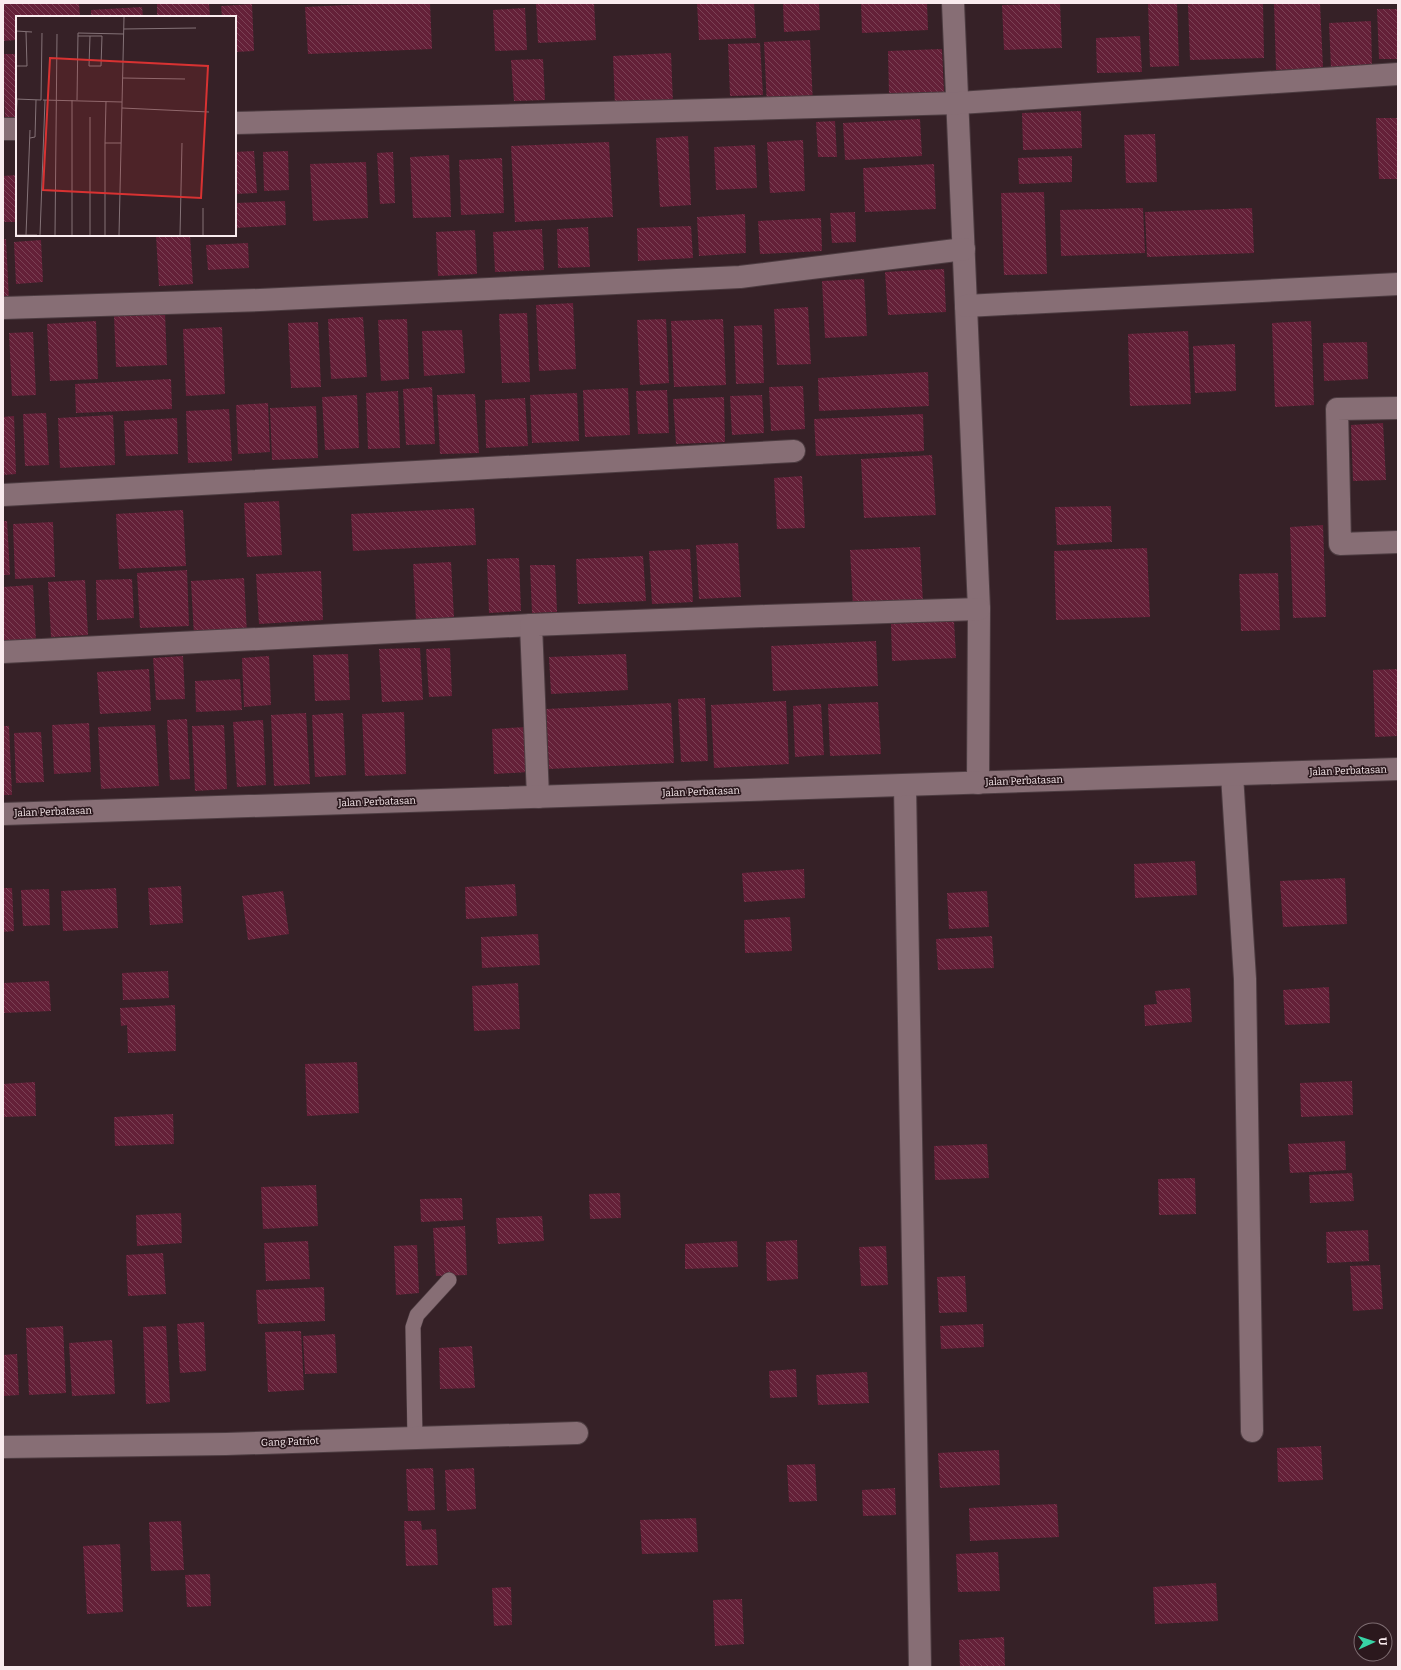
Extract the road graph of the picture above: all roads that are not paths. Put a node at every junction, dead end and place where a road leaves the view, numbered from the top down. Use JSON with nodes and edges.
{"nodes":[{"id":1,"x":954,"y":3,"type":"edge"},
{"id":2,"x":1398,"y":74,"type":"edge"},
{"id":3,"x":959,"y":103,"type":"junction"},
{"id":4,"x":236,"y":123,"type":"edge"},
{"id":5,"x":3,"y":129,"type":"edge"},
{"id":6,"x":16,"y":129,"type":"edge"},
{"id":7,"x":964,"y":249,"type":"junction"},
{"id":8,"x":1398,"y":284,"type":"edge"},
{"id":9,"x":966,"y":306,"type":"junction"},
{"id":10,"x":3,"y":308,"type":"edge"},
{"id":11,"x":1398,"y":408,"type":"edge"},
{"id":12,"x":794,"y":451,"type":"dead end"},
{"id":13,"x":3,"y":495,"type":"edge"},
{"id":14,"x":1398,"y":542,"type":"edge"},
{"id":15,"x":978,"y":609,"type":"junction"},
{"id":16,"x":531,"y":625,"type":"junction"},
{"id":17,"x":3,"y":652,"type":"edge"},
{"id":18,"x":1398,"y":769,"type":"edge"},
{"id":19,"x":1232,"y":775,"type":"junction"},
{"id":20,"x":978,"y":783,"type":"junction"},
{"id":21,"x":905,"y":786,"type":"junction"},
{"id":22,"x":538,"y":797,"type":"junction"},
{"id":23,"x":3,"y":814,"type":"edge"},
{"id":24,"x":449,"y":1280,"type":"dead end"},
{"id":25,"x":1252,"y":1431,"type":"dead end"},
{"id":26,"x":577,"y":1433,"type":"dead end"},
{"id":27,"x":415,"y":1439,"type":"junction"},
{"id":28,"x":3,"y":1447,"type":"edge"},
{"id":29,"x":920,"y":1667,"type":"edge"}],
"edges":[{"from":1,"to":3,"type":"street"},
{"from":2,"to":3,"type":"street"},
{"from":3,"to":4,"type":"street"},
{"from":3,"to":7,"type":"street"},
{"from":5,"to":6,"type":"street"},
{"from":7,"to":9,"type":"street"},
{"from":7,"to":10,"type":"street"},
{"from":8,"to":9,"type":"street"},
{"from":9,"to":15,"type":"street"},
{"from":11,"to":14,"type":"street"},
{"from":12,"to":13,"type":"street"},
{"from":15,"to":16,"type":"street"},
{"from":15,"to":20,"type":"street"},
{"from":16,"to":17,"type":"street"},
{"from":16,"to":22,"type":"street"},
{"from":18,"to":19,"type":"street","name":"Jalan Perbatasan"},
{"from":19,"to":20,"type":"street","name":"Jalan Perbatasan"},
{"from":19,"to":25,"type":"street"},
{"from":20,"to":21,"type":"street","name":"Jalan Perbatasan"},
{"from":21,"to":22,"type":"street","name":"Jalan Perbatasan"},
{"from":21,"to":29,"type":"street"},
{"from":22,"to":23,"type":"street","name":"Jalan Perbatasan"},
{"from":24,"to":27,"type":"lane"},
{"from":26,"to":27,"type":"street","name":"Gang Patriot"},
{"from":27,"to":28,"type":"street","name":"Gang Patriot"}]}
